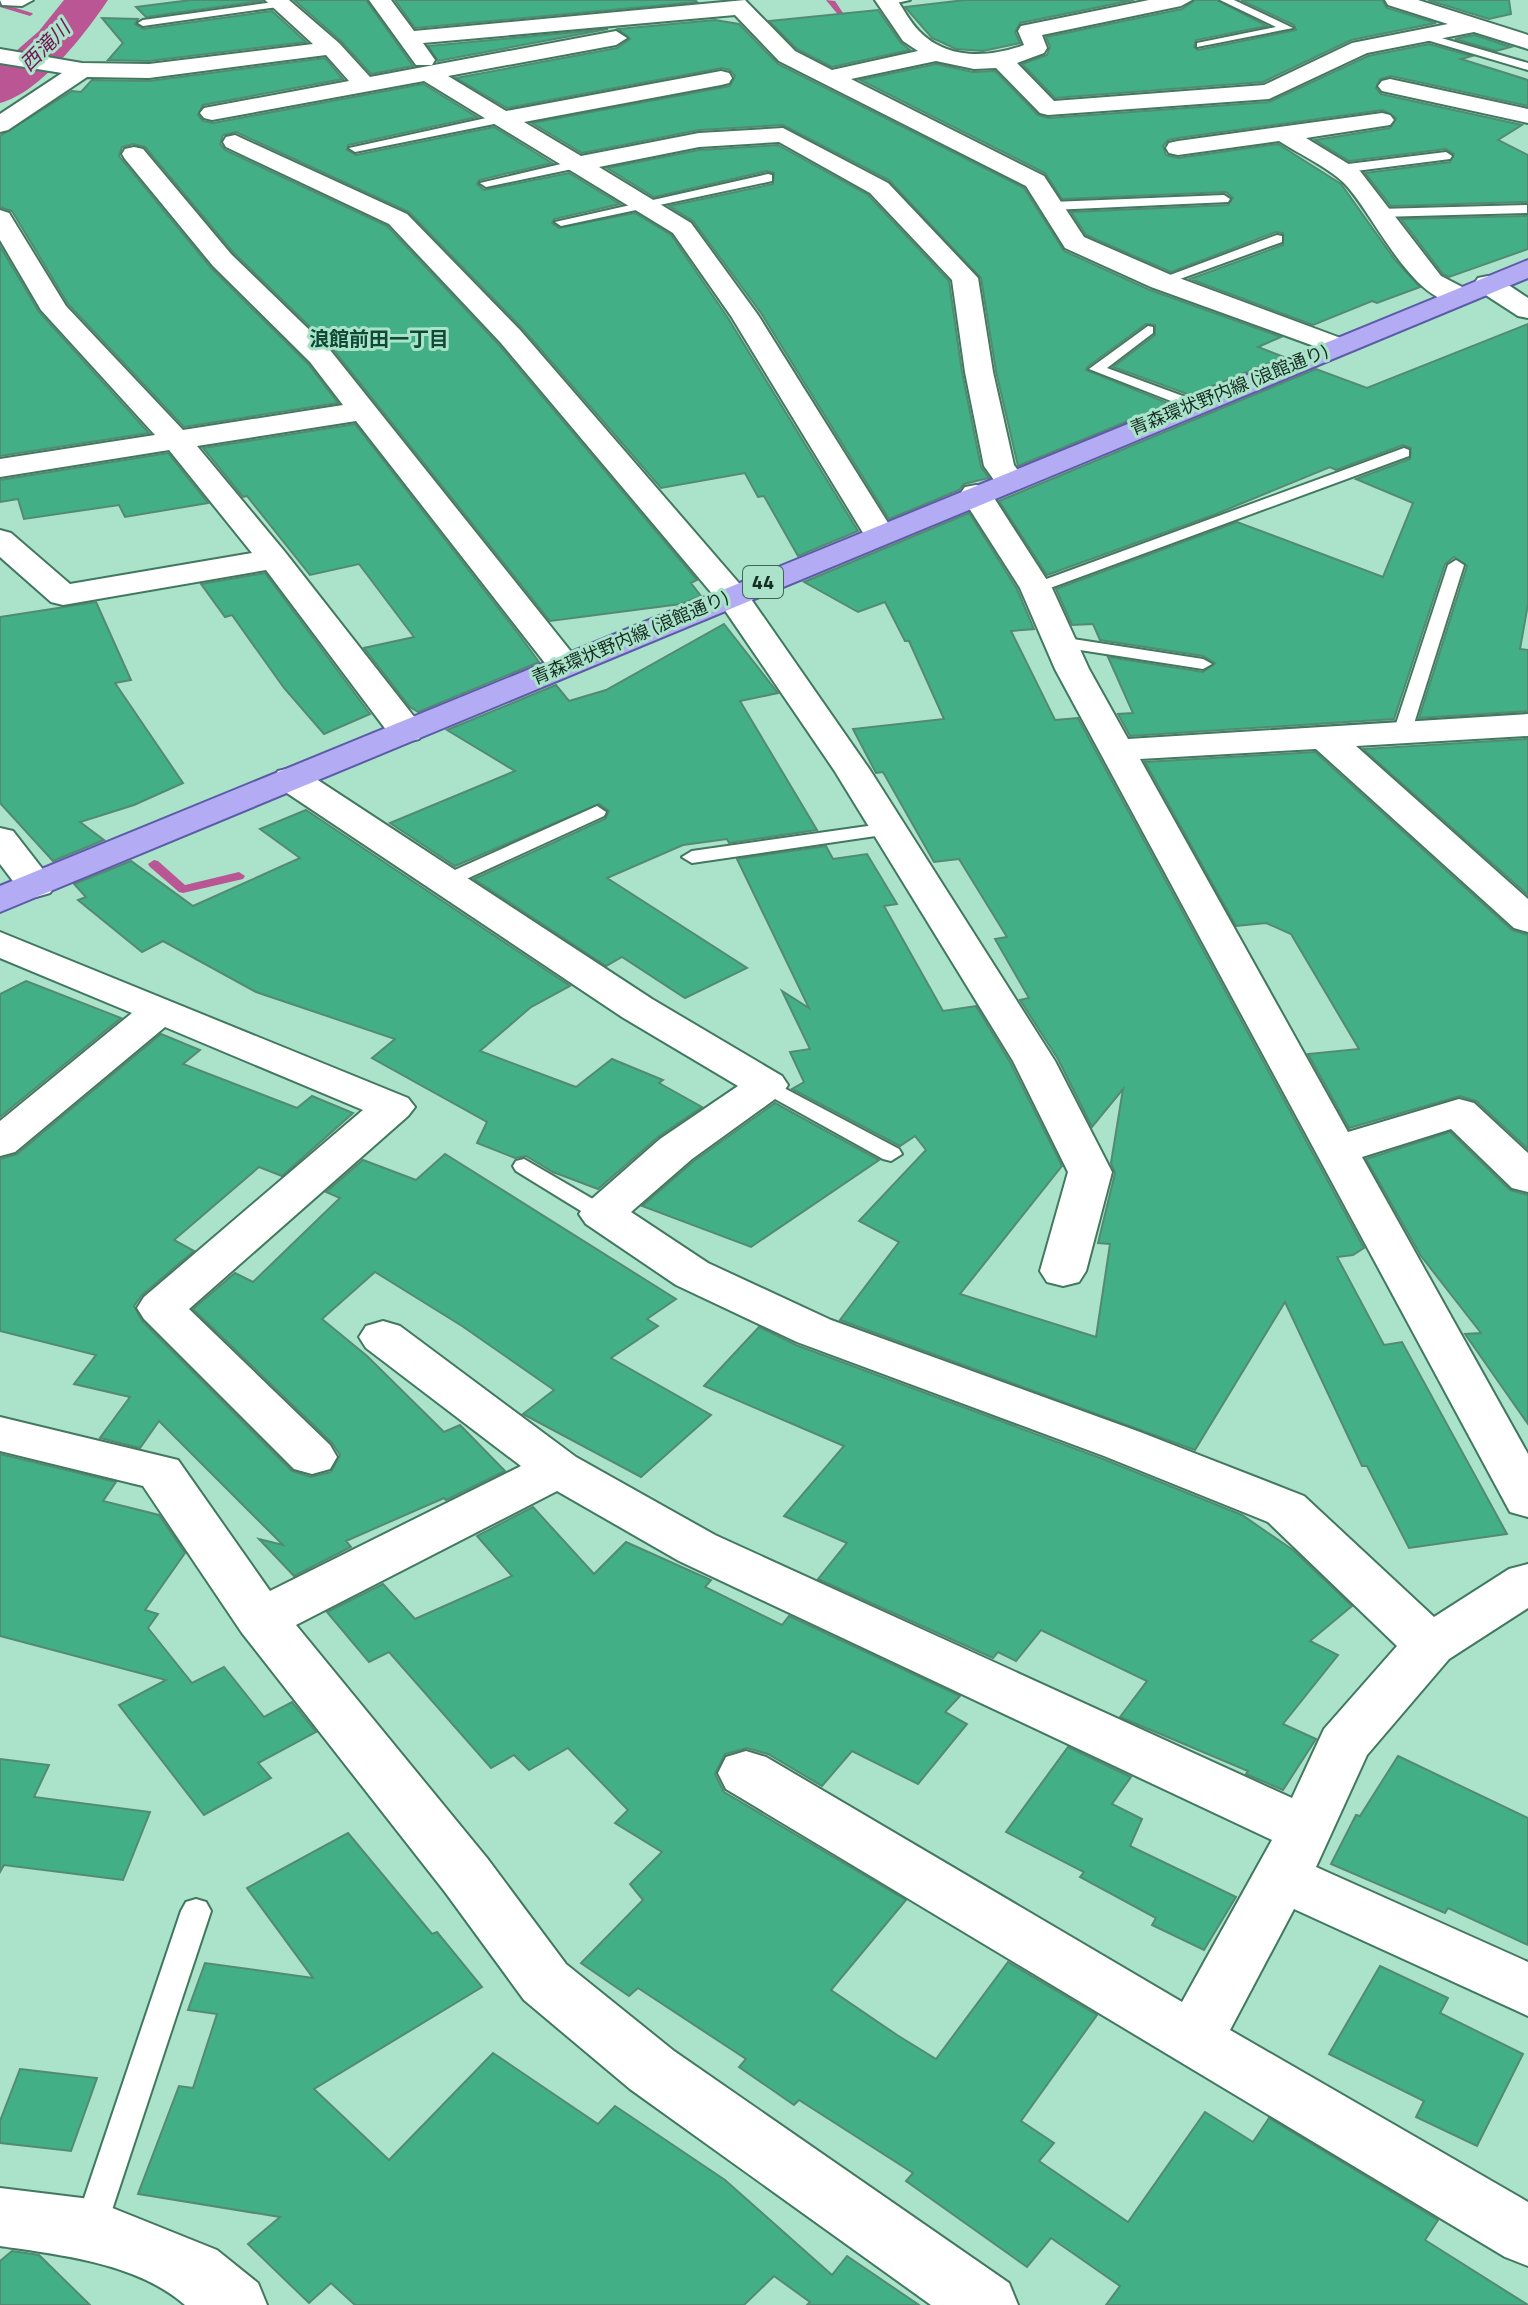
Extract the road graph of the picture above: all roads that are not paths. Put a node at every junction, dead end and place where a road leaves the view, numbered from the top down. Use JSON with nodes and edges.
{"nodes":[{"id":1,"x":10,"y":0,"type":"edge"},
{"id":2,"x":22,"y":0,"type":"edge"},
{"id":3,"x":380,"y":0,"type":"edge"},
{"id":4,"x":1181,"y":0,"type":"edge"},
{"id":5,"x":1225,"y":0,"type":"edge"},
{"id":6,"x":1396,"y":0,"type":"edge"},
{"id":7,"x":893,"y":1,"type":"edge"},
{"id":8,"x":278,"y":2,"type":"edge"},
{"id":9,"x":736,"y":4,"type":"edge"},
{"id":10,"x":143,"y":23,"type":"dead end"},
{"id":11,"x":1475,"y":25,"type":"junction"},
{"id":12,"x":1424,"y":36,"type":"junction"},
{"id":13,"x":407,"y":38,"type":"junction"},
{"id":14,"x":616,"y":38,"type":"dead end"},
{"id":15,"x":1528,"y":42,"type":"edge"},
{"id":16,"x":1201,"y":45,"type":"dead end"},
{"id":17,"x":331,"y":48,"type":"junction"},
{"id":18,"x":936,"y":54,"type":"junction"},
{"id":19,"x":5,"y":57,"type":"edge"},
{"id":20,"x":1002,"y":61,"type":"junction"},
{"id":21,"x":1528,"y":67,"type":"edge"},
{"id":22,"x":82,"y":70,"type":"junction"},
{"id":23,"x":430,"y":72,"type":"junction"},
{"id":24,"x":831,"y":77,"type":"junction"},
{"id":25,"x":721,"y":78,"type":"dead end"},
{"id":26,"x":365,"y":85,"type":"junction"},
{"id":27,"x":1390,"y":86,"type":"dead end"},
{"id":28,"x":212,"y":113,"type":"dead end"},
{"id":29,"x":1528,"y":116,"type":"edge"},
{"id":30,"x":500,"y":119,"type":"junction"},
{"id":31,"x":1382,"y":120,"type":"dead end"},
{"id":32,"x":0,"y":125,"type":"edge"},
{"id":33,"x":1284,"y":134,"type":"junction"},
{"id":34,"x":235,"y":142,"type":"dead end"},
{"id":35,"x":355,"y":148,"type":"dead end"},
{"id":36,"x":1178,"y":148,"type":"dead end"},
{"id":37,"x":134,"y":154,"type":"dead end"},
{"id":38,"x":1446,"y":156,"type":"dead end"},
{"id":39,"x":578,"y":164,"type":"junction"},
{"id":40,"x":1340,"y":169,"type":"junction"},
{"id":41,"x":768,"y":178,"type":"dead end"},
{"id":42,"x":486,"y":183,"type":"dead end"},
{"id":43,"x":1224,"y":199,"type":"dead end"},
{"id":44,"x":645,"y":203,"type":"junction"},
{"id":45,"x":1052,"y":206,"type":"junction"},
{"id":46,"x":1527,"y":209,"type":"edge"},
{"id":47,"x":1379,"y":213,"type":"junction"},
{"id":48,"x":0,"y":218,"type":"edge"},
{"id":49,"x":561,"y":222,"type":"dead end"},
{"id":50,"x":1277,"y":239,"type":"dead end"},
{"id":51,"x":1528,"y":268,"type":"edge"},
{"id":52,"x":1161,"y":281,"type":"junction"},
{"id":53,"x":1473,"y":290,"type":"junction"},
{"id":54,"x":1528,"y":310,"type":"edge"},
{"id":55,"x":1148,"y":330,"type":"dead end"},
{"id":56,"x":1336,"y":346,"type":"junction"},
{"id":57,"x":1194,"y":405,"type":"junction"},
{"id":58,"x":361,"y":411,"type":"junction"},
{"id":59,"x":176,"y":440,"type":"junction"},
{"id":60,"x":1404,"y":453,"type":"dead end"},
{"id":61,"x":0,"y":468,"type":"edge"},
{"id":62,"x":1010,"y":480,"type":"junction"},
{"id":63,"x":976,"y":494,"type":"junction"},
{"id":64,"x":879,"y":534,"type":"junction"},
{"id":65,"x":0,"y":540,"type":"edge"},
{"id":66,"x":274,"y":559,"type":"junction"},
{"id":67,"x":1456,"y":565,"type":"dead end"},
{"id":68,"x":1036,"y":588,"type":"junction"},
{"id":69,"x":732,"y":596,"type":"junction"},
{"id":70,"x":1060,"y":642,"type":"junction"},
{"id":71,"x":1203,"y":664,"type":"dead end"},
{"id":72,"x":564,"y":665,"type":"junction"},
{"id":73,"x":1528,"y":725,"type":"edge"},
{"id":74,"x":406,"y":731,"type":"junction"},
{"id":75,"x":1402,"y":733,"type":"junction"},
{"id":76,"x":1325,"y":738,"type":"junction"},
{"id":77,"x":1118,"y":750,"type":"junction"},
{"id":78,"x":291,"y":779,"type":"junction"},
{"id":79,"x":597,"y":812,"type":"dead end"},
{"id":80,"x":889,"y":829,"type":"junction"},
{"id":81,"x":0,"y":839,"type":"edge"},
{"id":82,"x":692,"y":857,"type":"dead end"},
{"id":83,"x":444,"y":882,"type":"junction"},
{"id":84,"x":36,"y":885,"type":"junction"},
{"id":85,"x":0,"y":900,"type":"edge"},
{"id":86,"x":1528,"y":920,"type":"edge"},
{"id":87,"x":0,"y":944,"type":"edge"},
{"id":88,"x":160,"y":1011,"type":"junction"},
{"id":89,"x":767,"y":1085,"type":"junction"},
{"id":90,"x":0,"y":1143,"type":"edge"},
{"id":91,"x":1338,"y":1150,"type":"junction"},
{"id":92,"x":891,"y":1154,"type":"dead end"},
{"id":93,"x":524,"y":1166,"type":"dead end"},
{"id":94,"x":1528,"y":1178,"type":"edge"},
{"id":95,"x":602,"y":1214,"type":"junction"},
{"id":96,"x":1063,"y":1271,"type":"dead end"},
{"id":97,"x":383,"y":1337,"type":"dead end"},
{"id":98,"x":0,"y":1434,"type":"edge"},
{"id":99,"x":312,"y":1457,"type":"dead end"},
{"id":100,"x":558,"y":1469,"type":"junction"},
{"id":101,"x":1528,"y":1499,"type":"edge"},
{"id":102,"x":1528,"y":1583,"type":"edge"},
{"id":103,"x":261,"y":1619,"type":"junction"},
{"id":104,"x":1430,"y":1645,"type":"junction"},
{"id":105,"x":746,"y":1773,"type":"dead end"},
{"id":106,"x":1294,"y":1853,"type":"junction"},
{"id":107,"x":196,"y":1911,"type":"dead end"},
{"id":108,"x":1528,"y":1990,"type":"edge"},
{"id":109,"x":1193,"y":2040,"type":"junction"},
{"id":110,"x":0,"y":2217,"type":"edge"},
{"id":111,"x":90,"y":2229,"type":"junction"},
{"id":112,"x":1528,"y":2236,"type":"edge"},
{"id":113,"x":234,"y":2305,"type":"edge"},
{"id":114,"x":985,"y":2305,"type":"edge"}],
"edges":[{"from":1,"to":2,"type":"street"},
{"from":3,"to":13,"type":"street"},
{"from":4,"to":20,"type":"street"},
{"from":5,"to":16,"type":"lane"},
{"from":6,"to":11,"type":"street"},
{"from":7,"to":18,"type":"street"},
{"from":8,"to":10,"type":"lane"},
{"from":8,"to":17,"type":"street"},
{"from":9,"to":13,"type":"street"},
{"from":9,"to":24,"type":"street"},
{"from":11,"to":12,"type":"street"},
{"from":11,"to":15,"type":"street"},
{"from":12,"to":20,"type":"street"},
{"from":12,"to":21,"type":"lane"},
{"from":13,"to":23,"type":"street"},
{"from":14,"to":23,"type":"street"},
{"from":17,"to":22,"type":"street"},
{"from":17,"to":26,"type":"street"},
{"from":18,"to":20,"type":"street"},
{"from":18,"to":24,"type":"street"},
{"from":19,"to":22,"type":"street"},
{"from":22,"to":32,"type":"street"},
{"from":23,"to":26,"type":"street"},
{"from":23,"to":30,"type":"street"},
{"from":24,"to":45,"type":"street"},
{"from":25,"to":30,"type":"street"},
{"from":26,"to":28,"type":"street"},
{"from":27,"to":29,"type":"street"},
{"from":30,"to":35,"type":"lane"},
{"from":30,"to":39,"type":"street"},
{"from":31,"to":33,"type":"street"},
{"from":33,"to":36,"type":"street"},
{"from":33,"to":40,"type":"street"},
{"from":34,"to":69,"type":"street"},
{"from":37,"to":58,"type":"street"},
{"from":38,"to":40,"type":"lane"},
{"from":39,"to":42,"type":"lane"},
{"from":39,"to":44,"type":"street"},
{"from":39,"to":62,"type":"street"},
{"from":40,"to":47,"type":"street"},
{"from":41,"to":44,"type":"lane"},
{"from":43,"to":45,"type":"lane"},
{"from":44,"to":49,"type":"lane"},
{"from":44,"to":64,"type":"street"},
{"from":45,"to":52,"type":"street"},
{"from":46,"to":47,"type":"lane"},
{"from":47,"to":53,"type":"street"},
{"from":48,"to":59,"type":"street"},
{"from":50,"to":52,"type":"lane"},
{"from":51,"to":53,"type":"main road","name":"青森環状野内線 (浪館通り)","number":"44"},
{"from":52,"to":56,"type":"street"},
{"from":53,"to":54,"type":"street"},
{"from":53,"to":56,"type":"main road","name":"青森環状野内線 (浪館通り)","number":"44"},
{"from":55,"to":57,"type":"lane"},
{"from":56,"to":57,"type":"main road","name":"青森環状野内線 (浪館通り)","number":"44"},
{"from":57,"to":62,"type":"main road","name":"青森環状野内線 (浪館通り)","number":"44"},
{"from":58,"to":59,"type":"street"},
{"from":58,"to":72,"type":"street"},
{"from":59,"to":61,"type":"street"},
{"from":59,"to":66,"type":"street"},
{"from":60,"to":68,"type":"lane"},
{"from":62,"to":63,"type":"main road","name":"青森環状野内線 (浪館通り)","number":"44"},
{"from":63,"to":64,"type":"main road","name":"青森環状野内線 (浪館通り)","number":"44"},
{"from":63,"to":68,"type":"street"},
{"from":64,"to":69,"type":"main road","name":"青森環状野内線 (浪館通り)","number":"44"},
{"from":65,"to":66,"type":"street"},
{"from":66,"to":74,"type":"street"},
{"from":67,"to":75,"type":"lane"},
{"from":68,"to":70,"type":"street"},
{"from":69,"to":72,"type":"main road","name":"青森環状野内線 (浪館通り)","number":"44"},
{"from":69,"to":80,"type":"street"},
{"from":70,"to":71,"type":"lane"},
{"from":70,"to":77,"type":"street"},
{"from":72,"to":74,"type":"main road","name":"青森環状野内線 (浪館通り)","number":"44"},
{"from":73,"to":75,"type":"street"},
{"from":74,"to":78,"type":"main road","name":"青森環状野内線 (浪館通り)","number":"44"},
{"from":75,"to":76,"type":"street"},
{"from":76,"to":77,"type":"street"},
{"from":76,"to":86,"type":"street"},
{"from":77,"to":91,"type":"street"},
{"from":78,"to":83,"type":"street"},
{"from":78,"to":84,"type":"main road","name":"青森環状野内線 (浪館通り)","number":"44"},
{"from":79,"to":83,"type":"lane"},
{"from":80,"to":82,"type":"lane"},
{"from":80,"to":96,"type":"street"},
{"from":81,"to":84,"type":"street"},
{"from":83,"to":89,"type":"street"},
{"from":84,"to":85,"type":"main road","name":"青森環状野内線 (浪館通り)","number":"44"},
{"from":87,"to":88,"type":"street"},
{"from":88,"to":90,"type":"street"},
{"from":88,"to":99,"type":"street"},
{"from":89,"to":92,"type":"lane"},
{"from":89,"to":95,"type":"street"},
{"from":91,"to":94,"type":"street"},
{"from":91,"to":101,"type":"street"},
{"from":93,"to":95,"type":"lane"},
{"from":95,"to":104,"type":"street"},
{"from":97,"to":100,"type":"street"},
{"from":98,"to":103,"type":"street"},
{"from":100,"to":103,"type":"street"},
{"from":100,"to":106,"type":"street"},
{"from":102,"to":104,"type":"street"},
{"from":103,"to":114,"type":"street"},
{"from":104,"to":106,"type":"street"},
{"from":105,"to":109,"type":"street"},
{"from":106,"to":108,"type":"street"},
{"from":106,"to":109,"type":"street"},
{"from":107,"to":111,"type":"lane"},
{"from":109,"to":112,"type":"street"},
{"from":110,"to":111,"type":"street"},
{"from":111,"to":113,"type":"street"}]}
